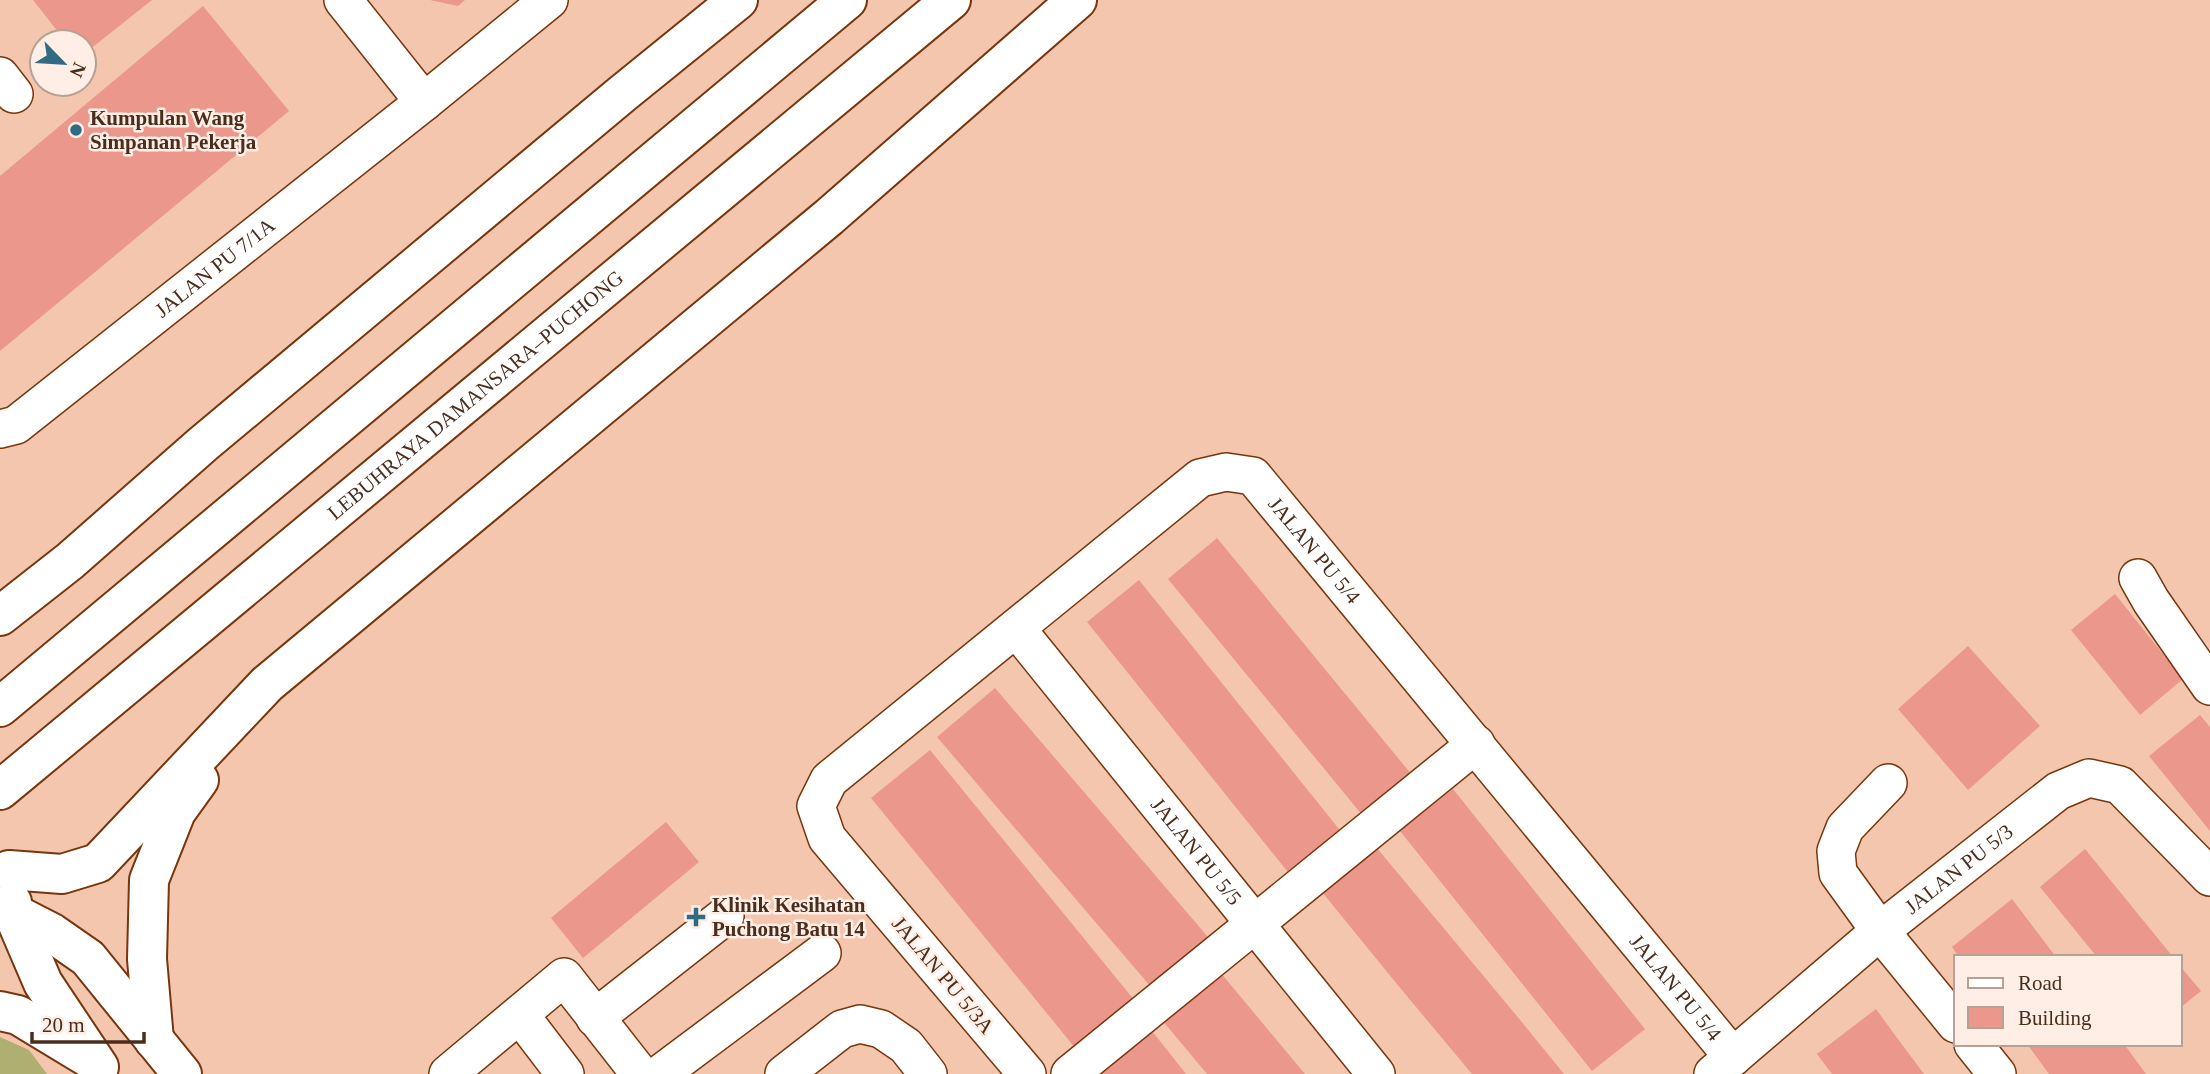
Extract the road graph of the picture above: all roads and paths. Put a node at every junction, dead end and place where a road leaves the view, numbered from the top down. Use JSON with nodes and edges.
{"nodes":[{"id":1,"x":343,"y":0,"type":"edge"},
{"id":2,"x":549,"y":0,"type":"edge"},
{"id":3,"x":738,"y":0,"type":"edge"},
{"id":4,"x":846,"y":0,"type":"edge"},
{"id":5,"x":951,"y":0,"type":"edge"},
{"id":6,"x":1077,"y":0,"type":"edge"},
{"id":7,"x":425,"y":102,"type":"junction"},
{"id":8,"x":0,"y":429,"type":"edge"},
{"id":9,"x":70,"y":561,"type":"junction"},
{"id":10,"x":2138,"y":578,"type":"dead end"},
{"id":11,"x":0,"y":582,"type":"edge"},
{"id":12,"x":0,"y":616,"type":"edge"},
{"id":13,"x":1016,"y":628,"type":"junction"},
{"id":14,"x":267,"y":684,"type":"junction"},
{"id":15,"x":2210,"y":686,"type":"edge"},
{"id":16,"x":0,"y":706,"type":"edge"},
{"id":17,"x":1476,"y":744,"type":"junction"},
{"id":18,"x":1888,"y":783,"type":"dead end"},
{"id":19,"x":0,"y":790,"type":"edge"},
{"id":20,"x":816,"y":806,"type":"joint"},
{"id":21,"x":5,"y":864,"type":"edge"},
{"id":22,"x":2210,"y":877,"type":"edge"},
{"id":23,"x":7,"y":911,"type":"edge"},
{"id":24,"x":725,"y":916,"type":"dead end"},
{"id":25,"x":1255,"y":924,"type":"junction"},
{"id":26,"x":1880,"y":931,"type":"junction"},
{"id":27,"x":822,"y":953,"type":"dead end"},
{"id":28,"x":0,"y":1011,"type":"edge"},
{"id":29,"x":520,"y":1015,"type":"junction"},
{"id":30,"x":595,"y":1018,"type":"junction"},
{"id":31,"x":1954,"y":1022,"type":"edge"},
{"id":32,"x":155,"y":1040,"type":"junction"},
{"id":33,"x":1975,"y":1046,"type":"edge"},
{"id":34,"x":1723,"y":1065,"type":"edge"},
{"id":35,"x":99,"y":1067,"type":"edge"},
{"id":36,"x":182,"y":1074,"type":"edge"},
{"id":37,"x":448,"y":1074,"type":"edge"},
{"id":38,"x":565,"y":1074,"type":"edge"},
{"id":39,"x":640,"y":1074,"type":"edge"},
{"id":40,"x":660,"y":1074,"type":"edge"},
{"id":41,"x":785,"y":1074,"type":"edge"},
{"id":42,"x":928,"y":1074,"type":"edge"},
{"id":43,"x":1027,"y":1074,"type":"edge"},
{"id":44,"x":1070,"y":1074,"type":"edge"},
{"id":45,"x":1376,"y":1074,"type":"edge"},
{"id":46,"x":1997,"y":1074,"type":"edge"}],
"edges":[{"from":1,"to":7,"type":"street"},
{"from":2,"to":7,"type":"street","name":"JALAN PU 7/1A"},
{"from":3,"to":9,"type":"main road"},
{"from":4,"to":16,"type":"main road"},
{"from":5,"to":19,"type":"main road","name":"LEBUHRAYA DAMANSARA–PUCHONG"},
{"from":6,"to":14,"type":"main road"},
{"from":7,"to":8,"type":"street","name":"JALAN PU 7/1A"},
{"from":9,"to":11,"type":"main road"},
{"from":9,"to":12,"type":"main road"},
{"from":10,"to":15,"type":"street"},
{"from":13,"to":17,"type":"street","name":"JALAN PU 5/4"},
{"from":13,"to":20,"type":"street","name":"JALAN PU 5/4"},
{"from":13,"to":25,"type":"street","name":"JALAN PU 5/5"},
{"from":14,"to":21,"type":"main road"},
{"from":14,"to":32,"type":"main road"},
{"from":17,"to":25,"type":"street"},
{"from":17,"to":34,"type":"street","name":"JALAN PU 5/4"},
{"from":18,"to":26,"type":"street"},
{"from":20,"to":43,"type":"street","name":"JALAN PU 5/3A"},
{"from":21,"to":23,"type":"main road"},
{"from":22,"to":26,"type":"street","name":"JALAN PU 5/3"},
{"from":23,"to":32,"type":"main road"},
{"from":23,"to":35,"type":"main road"},
{"from":24,"to":30,"type":"street"},
{"from":25,"to":44,"type":"street"},
{"from":25,"to":45,"type":"street","name":"JALAN PU 5/5"},
{"from":26,"to":31,"type":"street"},
{"from":26,"to":34,"type":"street","name":"JALAN PU 5/3"},
{"from":27,"to":40,"type":"street"},
{"from":28,"to":35,"type":"main road"},
{"from":29,"to":30,"type":"street"},
{"from":29,"to":37,"type":"street"},
{"from":29,"to":38,"type":"street"},
{"from":30,"to":39,"type":"street"},
{"from":32,"to":36,"type":"main road"},
{"from":33,"to":46,"type":"street"},
{"from":41,"to":42,"type":"street"}]}
